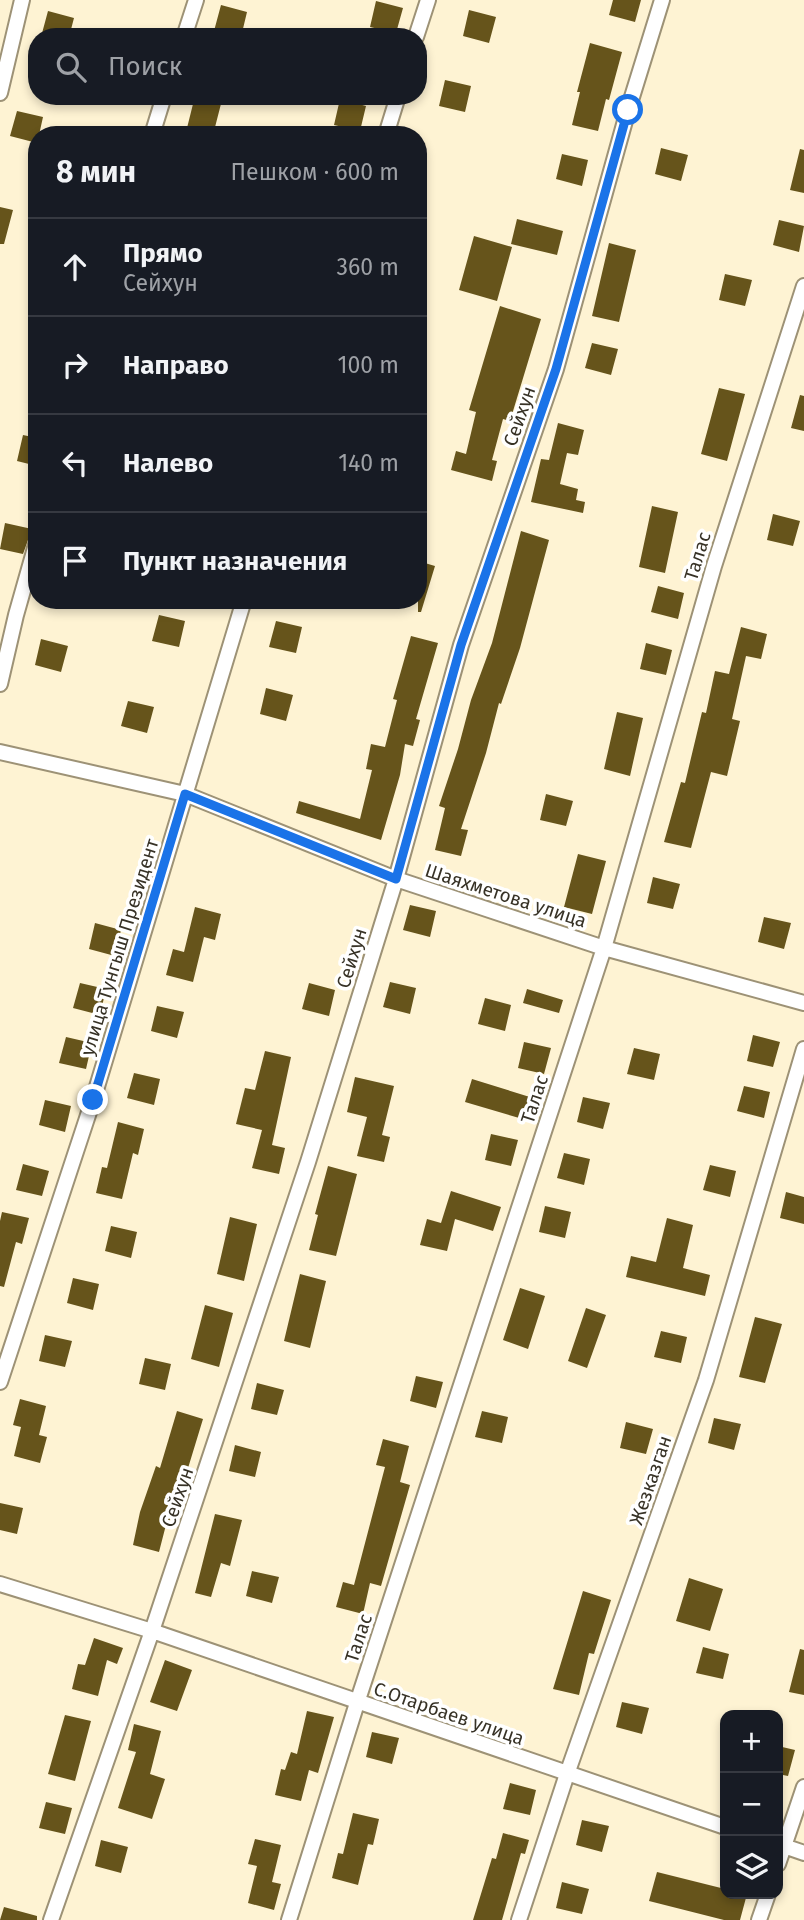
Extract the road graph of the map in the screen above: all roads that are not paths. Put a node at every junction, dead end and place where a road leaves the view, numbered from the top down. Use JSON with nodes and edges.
{"nodes":[{"id":1,"x":22,"y":0,"type":"edge"},
{"id":2,"x":196,"y":0,"type":"edge"},
{"id":3,"x":428,"y":0,"type":"edge"},
{"id":4,"x":662,"y":0,"type":"edge"},
{"id":5,"x":187,"y":28,"type":"edge"},
{"id":6,"x":419,"y":28,"type":"edge"},
{"id":7,"x":0,"y":93,"type":"edge"},
{"id":8,"x":161,"y":105,"type":"edge"},
{"id":9,"x":395,"y":105,"type":"edge"},
{"id":10,"x":155,"y":126,"type":"edge"},
{"id":11,"x":389,"y":126,"type":"edge"},
{"id":12,"x":804,"y":286,"type":"edge"},
{"id":13,"x":28,"y":573,"type":"edge"},
{"id":14,"x":241,"y":609,"type":"edge"},
{"id":15,"x":0,"y":684,"type":"edge"},
{"id":16,"x":0,"y":752,"type":"edge"},
{"id":17,"x":185,"y":794,"type":"junction"},
{"id":18,"x":396,"y":879,"type":"junction"},
{"id":19,"x":604,"y":948,"type":"junction"},
{"id":20,"x":804,"y":1003,"type":"edge"},
{"id":21,"x":804,"y":1049,"type":"edge"},
{"id":22,"x":0,"y":1382,"type":"edge"},
{"id":23,"x":0,"y":1584,"type":"edge"},
{"id":24,"x":152,"y":1631,"type":"junction"},
{"id":25,"x":357,"y":1703,"type":"junction"},
{"id":26,"x":567,"y":1774,"type":"junction"},
{"id":27,"x":804,"y":1787,"type":"edge"},
{"id":28,"x":720,"y":1825,"type":"edge"},
{"id":29,"x":783,"y":1840,"type":"edge"},
{"id":30,"x":783,"y":1846,"type":"edge"},
{"id":31,"x":804,"y":1853,"type":"edge"},
{"id":32,"x":766,"y":1899,"type":"edge"},
{"id":33,"x":51,"y":1920,"type":"edge"},
{"id":34,"x":289,"y":1920,"type":"edge"},
{"id":35,"x":519,"y":1920,"type":"edge"},
{"id":36,"x":759,"y":1920,"type":"edge"}],
"edges":[{"from":1,"to":7,"type":"street"},
{"from":2,"to":5,"type":"street"},
{"from":3,"to":6,"type":"street"},
{"from":4,"to":18,"type":"street","name":"Сейхун"},
{"from":8,"to":10,"type":"street"},
{"from":9,"to":11,"type":"street"},
{"from":12,"to":19,"type":"street","name":"Талас"},
{"from":13,"to":15,"type":"street"},
{"from":14,"to":17,"type":"street","name":"улица Тунгыш Президент"},
{"from":16,"to":17,"type":"street","name":"Шаяхметова улица"},
{"from":17,"to":18,"type":"street","name":"Шаяхметова улица"},
{"from":17,"to":22,"type":"street","name":"улица Тунгыш Президент"},
{"from":18,"to":19,"type":"street","name":"Шаяхметова улица"},
{"from":18,"to":24,"type":"street","name":"Сейхун"},
{"from":19,"to":20,"type":"street","name":"Шаяхметова улица"},
{"from":19,"to":25,"type":"street","name":"Талас"},
{"from":21,"to":26,"type":"street","name":"Жезказган"},
{"from":23,"to":24,"type":"street","name":"С.Отарбаев улица"},
{"from":24,"to":25,"type":"street","name":"С.Отарбаев улица"},
{"from":24,"to":33,"type":"street","name":"Сейхун"},
{"from":25,"to":26,"type":"street","name":"С.Отарбаев улица"},
{"from":25,"to":34,"type":"street","name":"Талас"},
{"from":26,"to":28,"type":"street","name":"С.Отарбаев улица"},
{"from":26,"to":35,"type":"street","name":"Жезказган"},
{"from":27,"to":29,"type":"street"},
{"from":30,"to":31,"type":"street"},
{"from":32,"to":36,"type":"street"}]}
